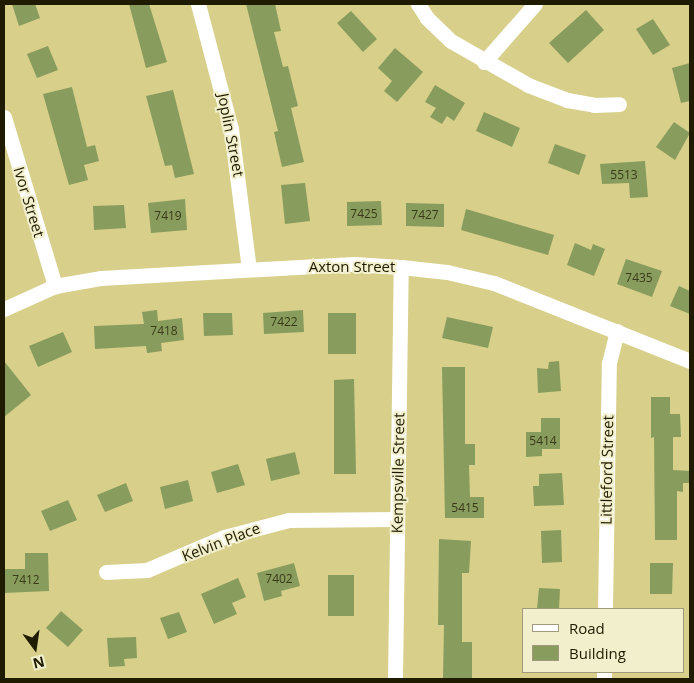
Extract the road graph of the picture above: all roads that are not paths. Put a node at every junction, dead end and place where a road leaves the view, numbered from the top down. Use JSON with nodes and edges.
{"nodes":[{"id":1,"x":198,"y":4,"type":"edge"},
{"id":2,"x":418,"y":4,"type":"edge"},
{"id":3,"x":535,"y":4,"type":"edge"},
{"id":4,"x":484,"y":62,"type":"junction"},
{"id":5,"x":620,"y":104,"type":"dead end"},
{"id":6,"x":4,"y":117,"type":"edge"},
{"id":7,"x":401,"y":266,"type":"junction"},
{"id":8,"x":249,"y":269,"type":"junction"},
{"id":9,"x":55,"y":286,"type":"junction"},
{"id":10,"x":4,"y":309,"type":"edge"},
{"id":11,"x":617,"y":331,"type":"junction"},
{"id":12,"x":690,"y":361,"type":"edge"},
{"id":13,"x":397,"y":520,"type":"junction"},
{"id":14,"x":106,"y":572,"type":"dead end"},
{"id":15,"x":604,"y":608,"type":"edge"},
{"id":16,"x":395,"y":679,"type":"edge"}],
"edges":[{"from":1,"to":8,"type":"street","name":"Joplin Street"},
{"from":2,"to":4,"type":"street"},
{"from":3,"to":4,"type":"street"},
{"from":4,"to":5,"type":"street"},
{"from":6,"to":9,"type":"street","name":"Ivor Street"},
{"from":7,"to":8,"type":"street","name":"Axton Street"},
{"from":7,"to":11,"type":"street","name":"Axton Street"},
{"from":7,"to":13,"type":"street","name":"Kempsville Street"},
{"from":8,"to":9,"type":"street","name":"Axton Street"},
{"from":9,"to":10,"type":"street","name":"Axton Street"},
{"from":11,"to":12,"type":"street","name":"Axton Street"},
{"from":11,"to":15,"type":"street","name":"Littleford Street"},
{"from":13,"to":14,"type":"street","name":"Kelvin Place"},
{"from":13,"to":16,"type":"street","name":"Kempsville Street"}]}
